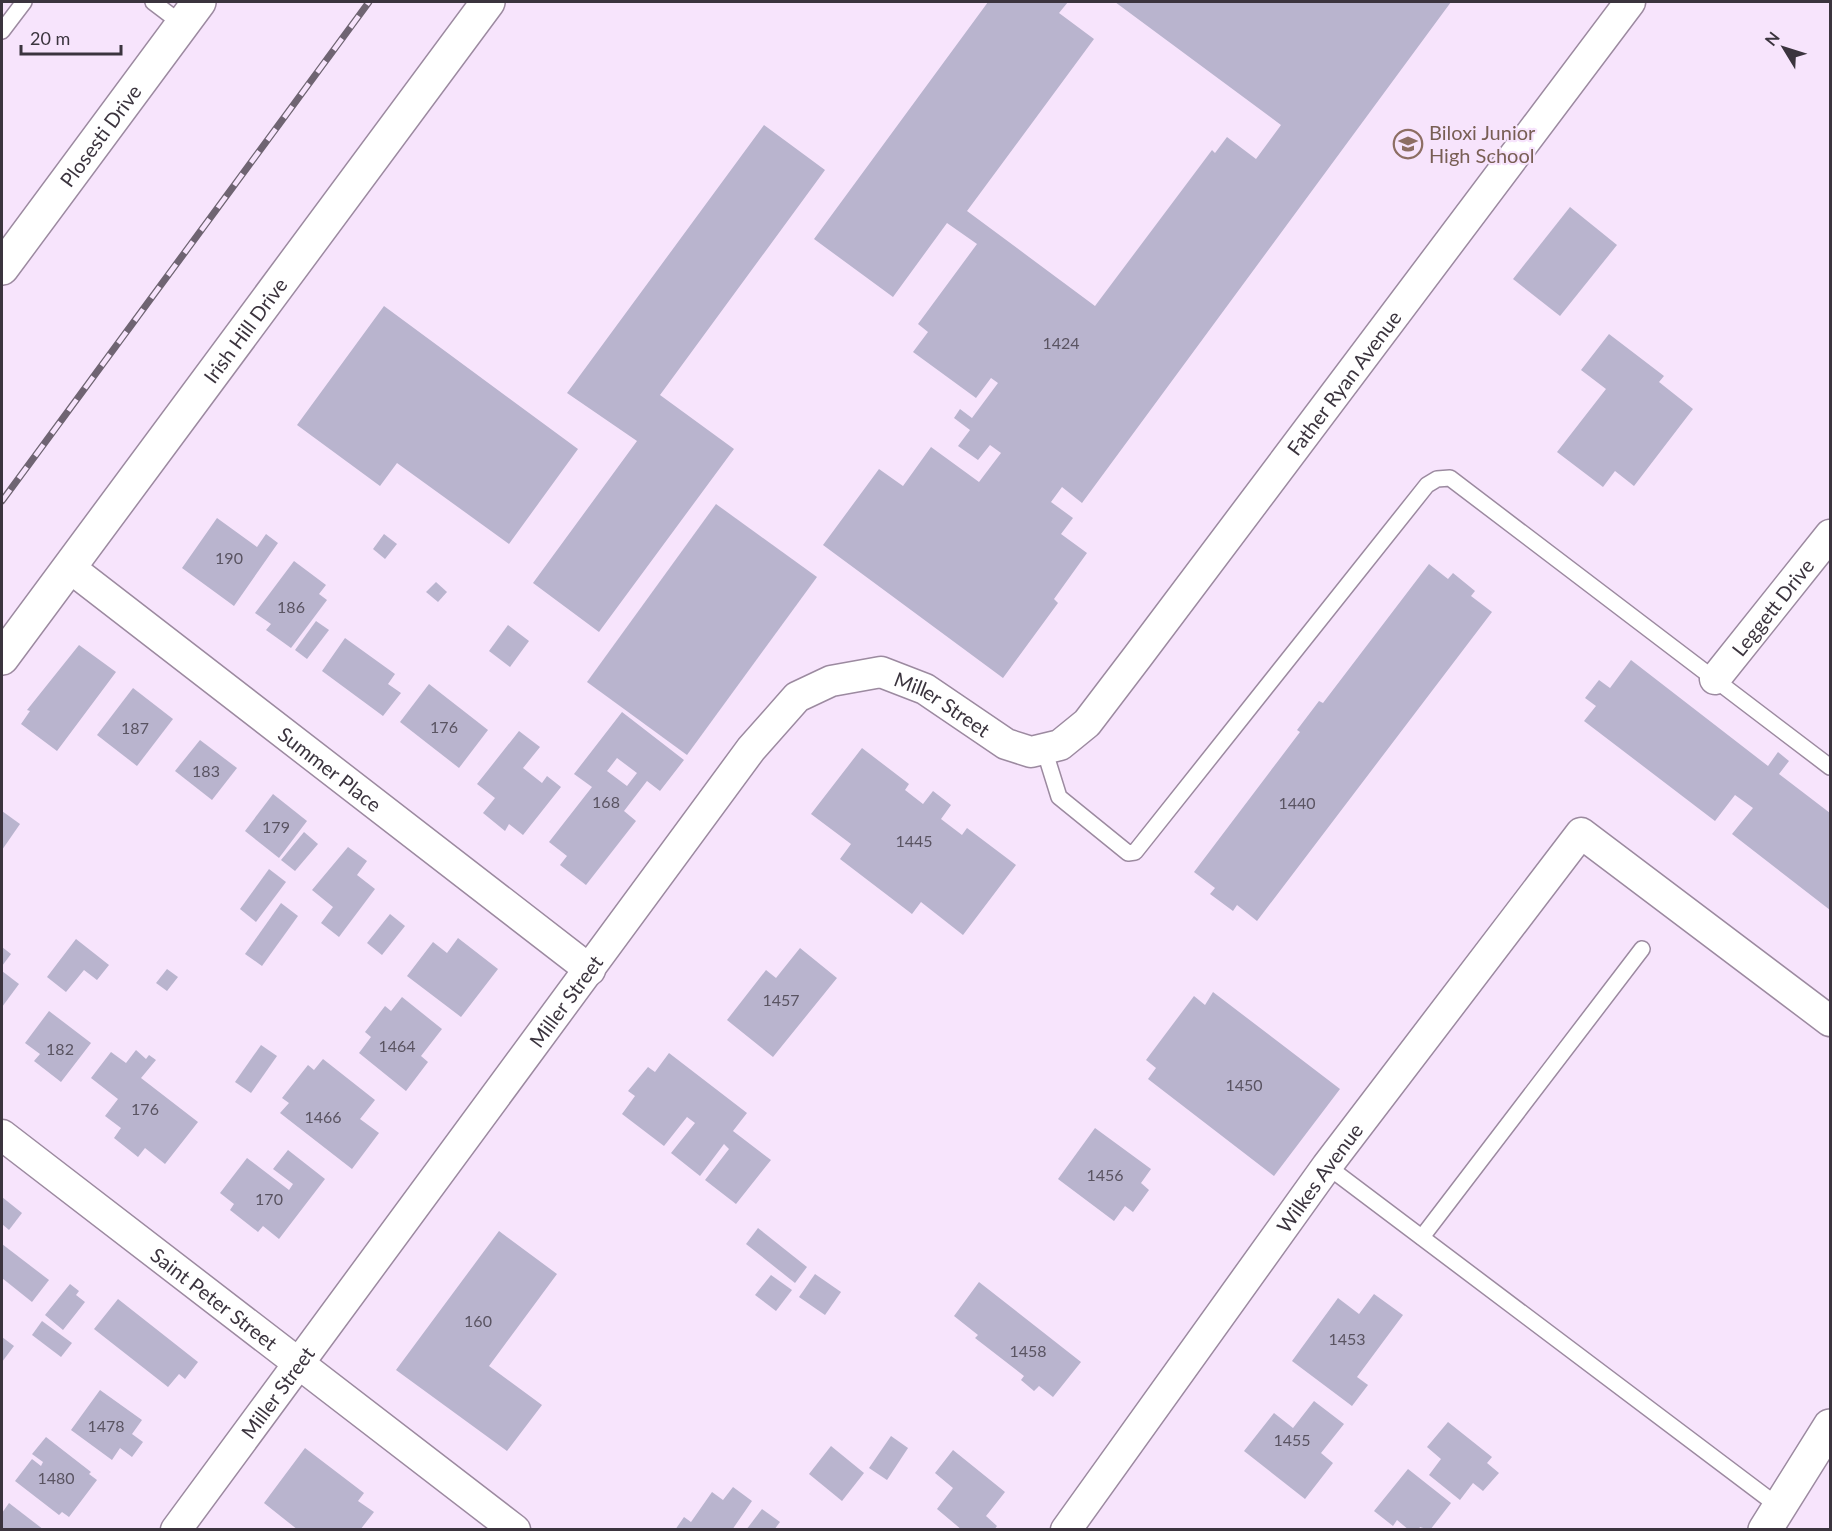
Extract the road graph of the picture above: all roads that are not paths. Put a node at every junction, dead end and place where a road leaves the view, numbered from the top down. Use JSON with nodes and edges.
{"nodes":[{"id":1,"x":24,"y":2,"type":"edge"},
{"id":2,"x":153,"y":2,"type":"edge"},
{"id":3,"x":488,"y":2,"type":"edge"},
{"id":4,"x":1630,"y":2,"type":"edge"},
{"id":5,"x":191,"y":13,"type":"edge"},
{"id":6,"x":2,"y":31,"type":"edge"},
{"id":7,"x":2,"y":268,"type":"edge"},
{"id":8,"x":1830,"y":535,"type":"edge"},
{"id":9,"x":69,"y":567,"type":"junction"},
{"id":10,"x":2,"y":658,"type":"edge"},
{"id":11,"x":1715,"y":679,"type":"junction"},
{"id":12,"x":1044,"y":749,"type":"junction"},
{"id":13,"x":1830,"y":767,"type":"edge"},
{"id":14,"x":1642,"y":950,"type":"dead end"},
{"id":15,"x":590,"y":970,"type":"junction"},
{"id":16,"x":1830,"y":1021,"type":"edge"},
{"id":17,"x":2,"y":1135,"type":"edge"},
{"id":18,"x":1327,"y":1166,"type":"junction"},
{"id":19,"x":1422,"y":1237,"type":"junction"},
{"id":20,"x":300,"y":1363,"type":"junction"},
{"id":21,"x":1830,"y":1426,"type":"edge"},
{"id":22,"x":1771,"y":1518,"type":"edge"},
{"id":23,"x":176,"y":1530,"type":"edge"},
{"id":24,"x":515,"y":1530,"type":"edge"},
{"id":25,"x":1066,"y":1530,"type":"edge"}],
"edges":[{"from":1,"to":6,"type":"lane"},
{"from":2,"to":5,"type":"lane"},
{"from":3,"to":9,"type":"main road","name":"Irish Hill Drive"},
{"from":4,"to":12,"type":"street","name":"Father Ryan Avenue"},
{"from":5,"to":7,"type":"main road","name":"Plosesti Drive"},
{"from":8,"to":11,"type":"street","name":"Leggett Drive"},
{"from":9,"to":10,"type":"main road","name":"Irish Hill Drive"},
{"from":9,"to":15,"type":"street","name":"Summer Place"},
{"from":11,"to":12,"type":"lane"},
{"from":11,"to":13,"type":"lane"},
{"from":12,"to":15,"type":"street","name":"Miller Street"},
{"from":14,"to":19,"type":"lane"},
{"from":15,"to":20,"type":"street","name":"Miller Street"},
{"from":16,"to":18,"type":"street","name":"Wilkes Avenue"},
{"from":17,"to":20,"type":"street","name":"Saint Peter Street"},
{"from":18,"to":19,"type":"lane"},
{"from":18,"to":25,"type":"street","name":"Wilkes Avenue"},
{"from":19,"to":22,"type":"lane"},
{"from":20,"to":23,"type":"street","name":"Miller Street"},
{"from":20,"to":24,"type":"street","name":"Saint Peter Street"},
{"from":21,"to":22,"type":"main road"}]}
